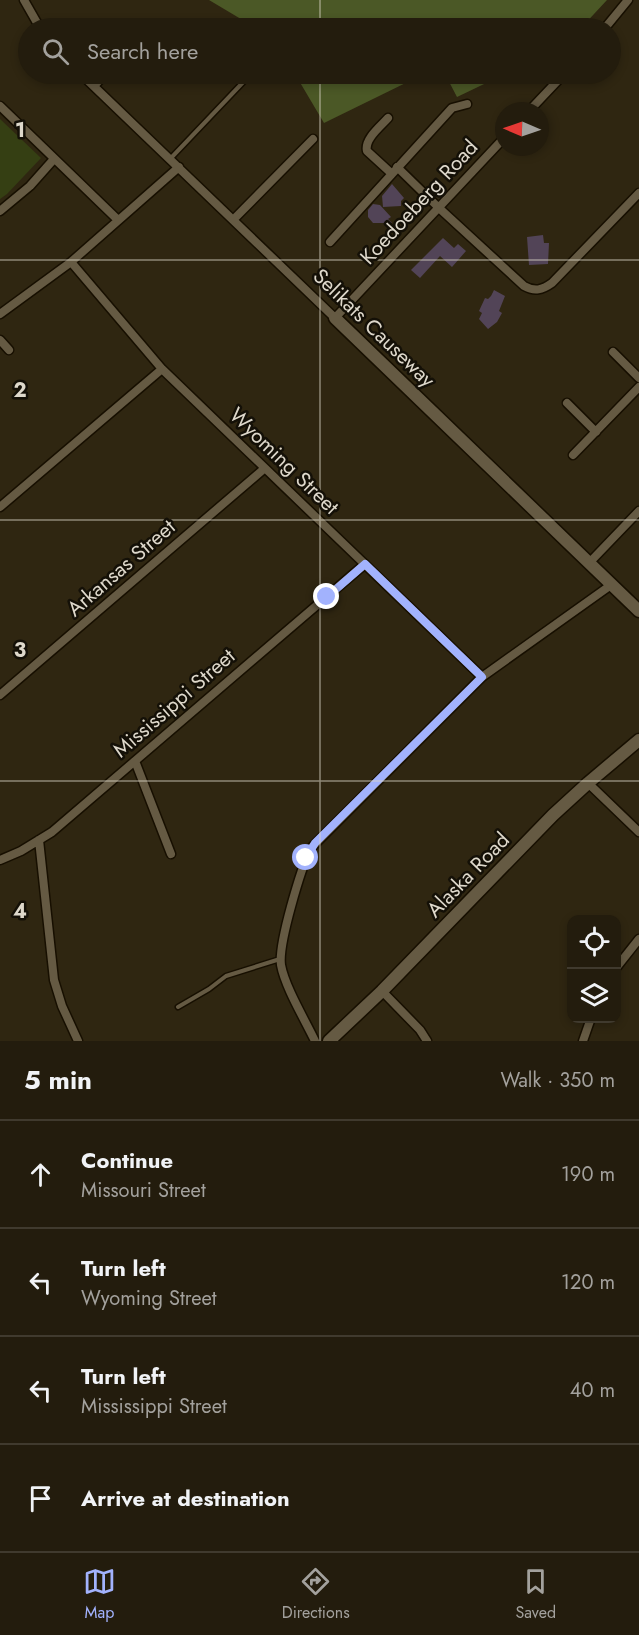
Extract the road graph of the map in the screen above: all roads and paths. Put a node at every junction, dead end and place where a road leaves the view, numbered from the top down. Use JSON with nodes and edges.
{"nodes":[{"id":1,"x":24,"y":0,"type":"edge"},
{"id":2,"x":628,"y":0,"type":"edge"},
{"id":3,"x":34,"y":18,"type":"edge"},
{"id":4,"x":613,"y":18,"type":"edge"},
{"id":5,"x":241,"y":84,"type":"edge"},
{"id":6,"x":555,"y":84,"type":"edge"},
{"id":7,"x":93,"y":86,"type":"edge"},
{"id":8,"x":538,"y":102,"type":"edge"},
{"id":9,"x":467,"y":104,"type":"dead end"},
{"id":10,"x":0,"y":106,"type":"edge"},
{"id":11,"x":388,"y":118,"type":"dead end"},
{"id":12,"x":313,"y":139,"type":"dead end"},
{"id":13,"x":495,"y":148,"type":"edge"},
{"id":14,"x":54,"y":159,"type":"junction"},
{"id":15,"x":170,"y":159,"type":"junction"},
{"id":16,"x":179,"y":167,"type":"junction"},
{"id":17,"x":394,"y":170,"type":"junction"},
{"id":18,"x":639,"y":192,"type":"edge"},
{"id":19,"x":439,"y":208,"type":"junction"},
{"id":20,"x":0,"y":211,"type":"edge"},
{"id":21,"x":118,"y":220,"type":"junction"},
{"id":22,"x":233,"y":220,"type":"junction"},
{"id":23,"x":330,"y":242,"type":"dead end"},
{"id":24,"x":71,"y":262,"type":"junction"},
{"id":25,"x":0,"y":314,"type":"edge"},
{"id":26,"x":335,"y":318,"type":"junction"},
{"id":27,"x":0,"y":340,"type":"edge"},
{"id":28,"x":9,"y":350,"type":"dead end"},
{"id":29,"x":613,"y":352,"type":"dead end"},
{"id":30,"x":162,"y":369,"type":"junction"},
{"id":31,"x":639,"y":378,"type":"edge"},
{"id":32,"x":639,"y":387,"type":"edge"},
{"id":33,"x":567,"y":403,"type":"dead end"},
{"id":34,"x":596,"y":432,"type":"junction"},
{"id":35,"x":573,"y":454,"type":"dead end"},
{"id":36,"x":265,"y":468,"type":"junction"},
{"id":37,"x":0,"y":507,"type":"edge"},
{"id":38,"x":639,"y":511,"type":"edge"},
{"id":39,"x":590,"y":562,"type":"junction"},
{"id":40,"x":365,"y":564,"type":"junction"},
{"id":41,"x":611,"y":585,"type":"junction"},
{"id":42,"x":639,"y":611,"type":"edge"},
{"id":43,"x":482,"y":677,"type":"junction"},
{"id":44,"x":0,"y":695,"type":"edge"},
{"id":45,"x":639,"y":740,"type":"edge"},
{"id":46,"x":135,"y":761,"type":"junction"},
{"id":47,"x":588,"y":783,"type":"junction"},
{"id":48,"x":639,"y":832,"type":"edge"},
{"id":49,"x":39,"y":840,"type":"junction"},
{"id":50,"x":171,"y":854,"type":"dead end"},
{"id":51,"x":0,"y":860,"type":"edge"},
{"id":52,"x":639,"y":939,"type":"edge"},
{"id":53,"x":281,"y":959,"type":"junction"},
{"id":54,"x":621,"y":962,"type":"edge"},
{"id":55,"x":382,"y":991,"type":"junction"},
{"id":56,"x":178,"y":1007,"type":"dead end"},
{"id":57,"x":589,"y":1023,"type":"edge"},
{"id":58,"x":78,"y":1041,"type":"edge"},
{"id":59,"x":315,"y":1041,"type":"edge"},
{"id":60,"x":329,"y":1041,"type":"edge"},
{"id":61,"x":427,"y":1041,"type":"edge"},
{"id":62,"x":583,"y":1041,"type":"edge"}],
"edges":[{"from":1,"to":3,"type":"street"},
{"from":2,"to":4,"type":"street"},
{"from":5,"to":15,"type":"lane"},
{"from":6,"to":8,"type":"street"},
{"from":7,"to":15,"type":"street","name":"Selikats Causeway"},
{"from":9,"to":17,"type":"street"},
{"from":10,"to":14,"type":"street"},
{"from":11,"to":17,"type":"street"},
{"from":12,"to":22,"type":"street"},
{"from":13,"to":19,"type":"street","name":"Koedoeberg Road"},
{"from":14,"to":20,"type":"street"},
{"from":14,"to":21,"type":"street"},
{"from":15,"to":16,"type":"street","name":"Selikats Causeway"},
{"from":16,"to":21,"type":"street"},
{"from":16,"to":22,"type":"street","name":"Selikats Causeway"},
{"from":17,"to":19,"type":"street"},
{"from":17,"to":23,"type":"street"},
{"from":18,"to":19,"type":"street"},
{"from":19,"to":26,"type":"street","name":"Koedoeberg Road"},
{"from":21,"to":24,"type":"street"},
{"from":22,"to":26,"type":"street","name":"Selikats Causeway"},
{"from":24,"to":25,"type":"street"},
{"from":24,"to":30,"type":"street","name":"Wyoming Street"},
{"from":26,"to":39,"type":"street","name":"Selikats Causeway"},
{"from":27,"to":28,"type":"street"},
{"from":29,"to":31,"type":"street"},
{"from":30,"to":36,"type":"street","name":"Wyoming Street"},
{"from":30,"to":37,"type":"street"},
{"from":32,"to":34,"type":"street"},
{"from":33,"to":34,"type":"street"},
{"from":34,"to":35,"type":"street"},
{"from":36,"to":40,"type":"street","name":"Wyoming Street"},
{"from":36,"to":44,"type":"street","name":"Arkansas Street"},
{"from":38,"to":39,"type":"street"},
{"from":39,"to":41,"type":"street","name":"Selikats Causeway"},
{"from":40,"to":43,"type":"street","name":"Wyoming Street"},
{"from":40,"to":46,"type":"street","name":"Mississippi Street"},
{"from":41,"to":42,"type":"street","name":"Selikats Causeway"},
{"from":41,"to":43,"type":"street"},
{"from":43,"to":53,"type":"street"},
{"from":45,"to":47,"type":"street","name":"Alaska Road"},
{"from":46,"to":49,"type":"street","name":"Mississippi Street"},
{"from":46,"to":50,"type":"street"},
{"from":47,"to":48,"type":"street"},
{"from":47,"to":55,"type":"street","name":"Alaska Road"},
{"from":49,"to":51,"type":"street","name":"Mississippi Street"},
{"from":49,"to":58,"type":"street"},
{"from":52,"to":54,"type":"street"},
{"from":53,"to":56,"type":"lane"},
{"from":53,"to":59,"type":"street"},
{"from":55,"to":60,"type":"street","name":"Alaska Road"},
{"from":55,"to":61,"type":"street"},
{"from":57,"to":62,"type":"street"}]}
